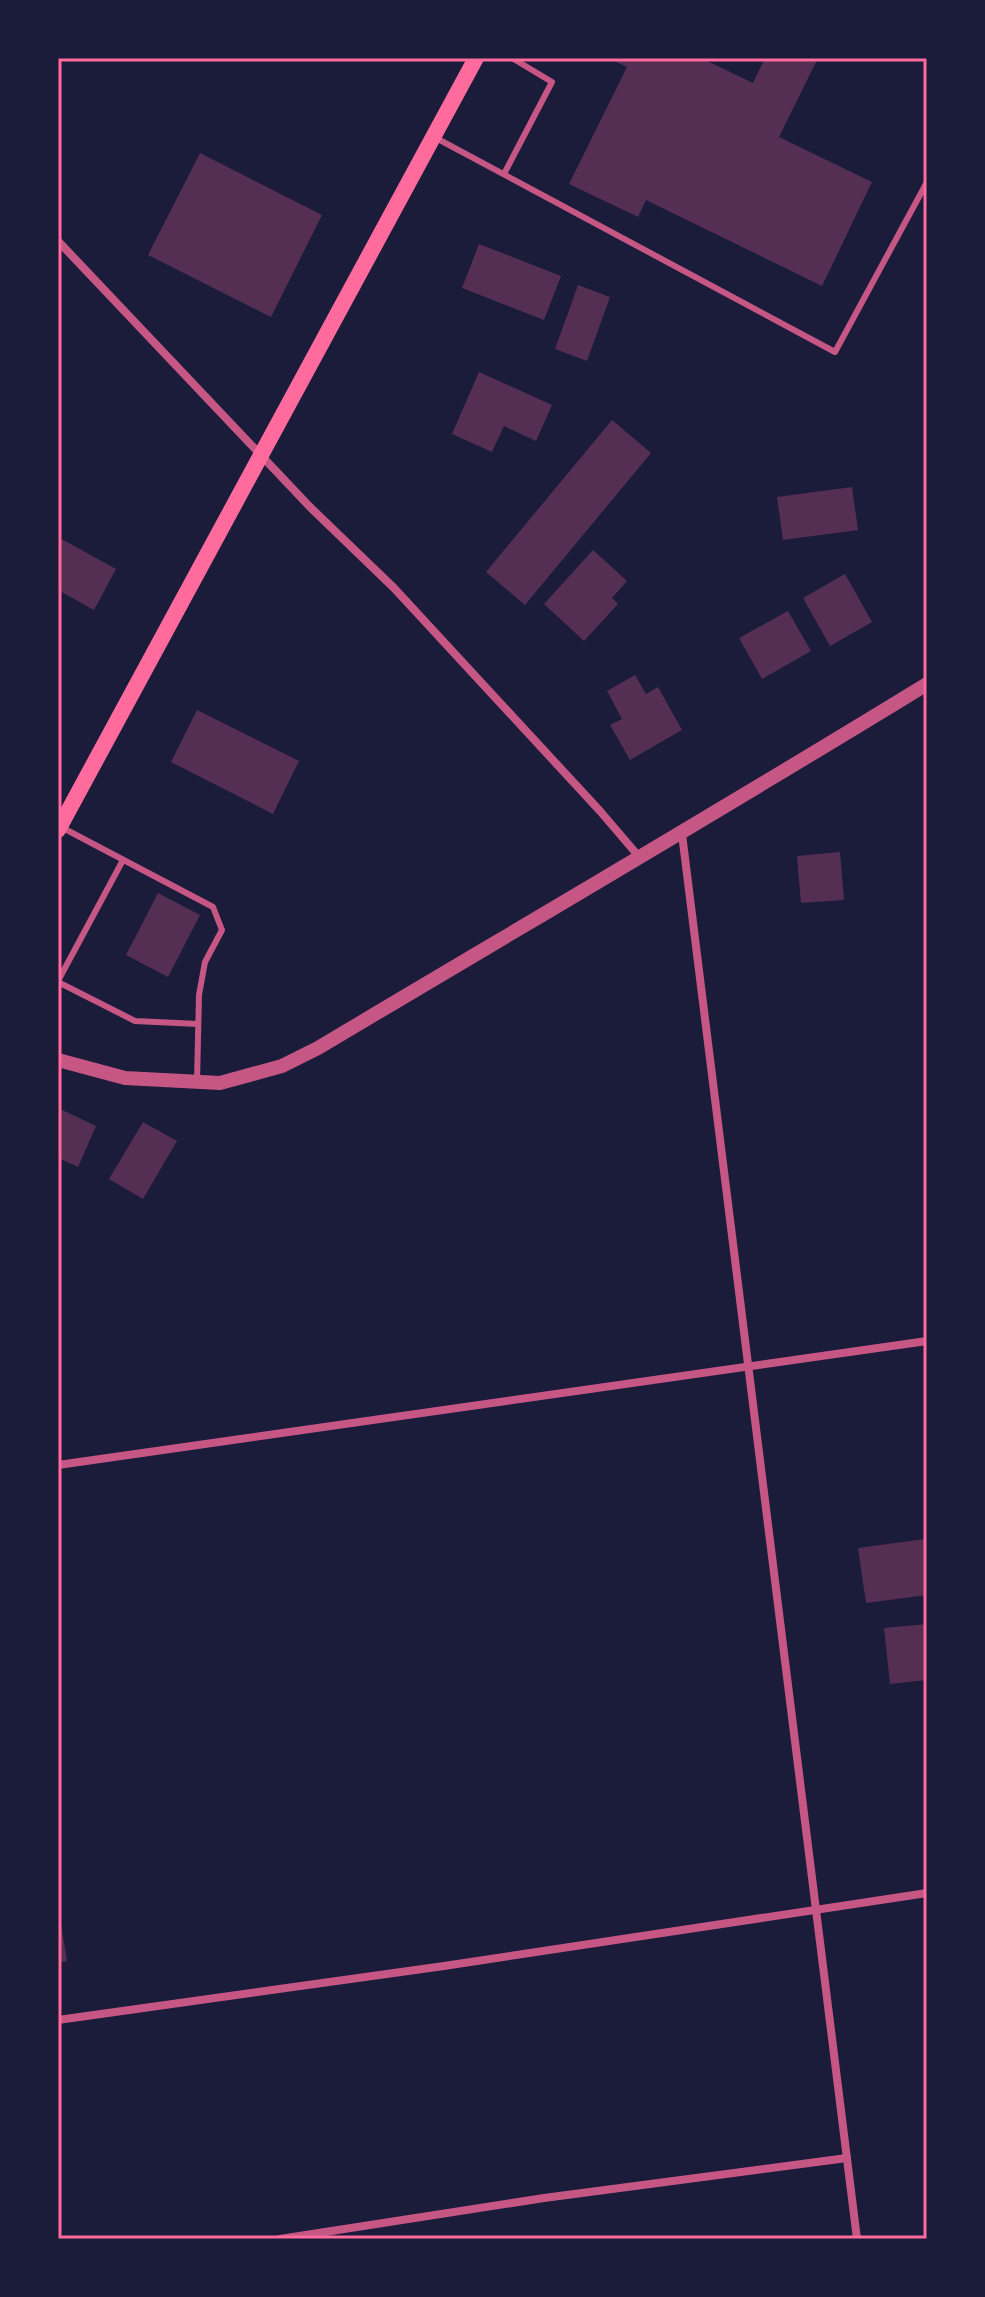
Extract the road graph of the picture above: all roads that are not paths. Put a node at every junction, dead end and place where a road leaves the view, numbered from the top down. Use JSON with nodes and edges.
{"nodes":[{"id":1,"x":476,"y":58,"type":"edge"},
{"id":2,"x":512,"y":58,"type":"edge"},
{"id":3,"x":433,"y":136,"type":"junction"},
{"id":4,"x":504,"y":174,"type":"junction"},
{"id":5,"x":927,"y":182,"type":"edge"},
{"id":6,"x":58,"y":241,"type":"edge"},
{"id":7,"x":260,"y":455,"type":"junction"},
{"id":8,"x":927,"y":684,"type":"edge"},
{"id":9,"x":59,"y":828,"type":"edge"},
{"id":10,"x":682,"y":834,"type":"junction"},
{"id":11,"x":641,"y":859,"type":"junction"},
{"id":12,"x":123,"y":860,"type":"junction"},
{"id":13,"x":58,"y":981,"type":"edge"},
{"id":14,"x":198,"y":1024,"type":"junction"},
{"id":15,"x":58,"y":1060,"type":"edge"},
{"id":16,"x":197,"y":1081,"type":"junction"},
{"id":17,"x":927,"y":1341,"type":"edge"},
{"id":18,"x":750,"y":1367,"type":"junction"},
{"id":19,"x":58,"y":1465,"type":"edge"},
{"id":20,"x":927,"y":1893,"type":"edge"},
{"id":21,"x":816,"y":1909,"type":"junction"},
{"id":22,"x":58,"y":2020,"type":"edge"},
{"id":23,"x":847,"y":2158,"type":"junction"},
{"id":24,"x":280,"y":2239,"type":"edge"},
{"id":25,"x":857,"y":2239,"type":"edge"}],
"edges":[{"from":1,"to":3,"type":"main road"},
{"from":2,"to":4,"type":"lane"},
{"from":3,"to":4,"type":"lane"},
{"from":3,"to":7,"type":"main road"},
{"from":4,"to":5,"type":"lane"},
{"from":6,"to":7,"type":"street"},
{"from":7,"to":9,"type":"main road"},
{"from":7,"to":11,"type":"street"},
{"from":8,"to":10,"type":"street"},
{"from":9,"to":12,"type":"lane"},
{"from":10,"to":11,"type":"street"},
{"from":10,"to":18,"type":"street"},
{"from":11,"to":16,"type":"street"},
{"from":12,"to":13,"type":"lane"},
{"from":12,"to":14,"type":"lane"},
{"from":13,"to":14,"type":"lane"},
{"from":14,"to":16,"type":"lane"},
{"from":15,"to":16,"type":"street"},
{"from":17,"to":18,"type":"street"},
{"from":18,"to":19,"type":"street"},
{"from":18,"to":21,"type":"street"},
{"from":20,"to":21,"type":"street"},
{"from":21,"to":22,"type":"street"},
{"from":21,"to":23,"type":"street"},
{"from":23,"to":24,"type":"street"},
{"from":23,"to":25,"type":"street"}]}
